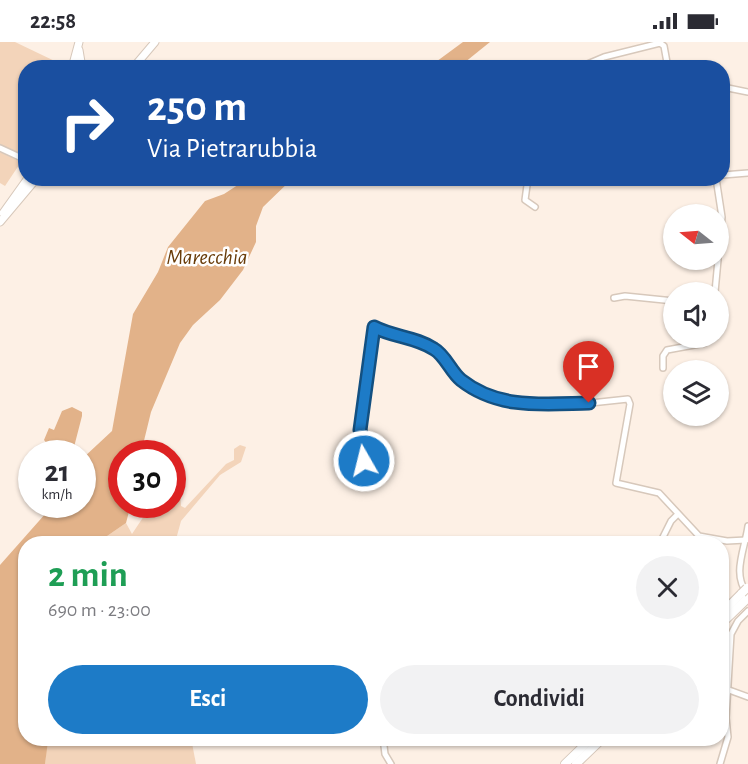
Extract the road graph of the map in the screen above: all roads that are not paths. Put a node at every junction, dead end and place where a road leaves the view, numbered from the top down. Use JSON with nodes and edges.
{"nodes":[{"id":1,"x":79,"y":42,"type":"edge"},
{"id":2,"x":155,"y":42,"type":"edge"},
{"id":3,"x":74,"y":60,"type":"edge"},
{"id":4,"x":81,"y":60,"type":"edge"},
{"id":5,"x":140,"y":60,"type":"edge"},
{"id":6,"x":597,"y":60,"type":"edge"},
{"id":7,"x":667,"y":60,"type":"edge"},
{"id":8,"x":730,"y":88,"type":"edge"},
{"id":9,"x":748,"y":92,"type":"edge"},
{"id":10,"x":0,"y":148,"type":"edge"},
{"id":11,"x":18,"y":156,"type":"edge"},
{"id":12,"x":748,"y":174,"type":"edge"},
{"id":13,"x":730,"y":175,"type":"edge"},
{"id":14,"x":22,"y":186,"type":"edge"},
{"id":15,"x":31,"y":186,"type":"edge"},
{"id":16,"x":527,"y":186,"type":"edge"},
{"id":17,"x":717,"y":186,"type":"edge"},
{"id":18,"x":720,"y":204,"type":"edge"},
{"id":19,"x":535,"y":207,"type":"dead end"},
{"id":20,"x":0,"y":216,"type":"edge"},
{"id":21,"x":0,"y":222,"type":"edge"},
{"id":22,"x":615,"y":298,"type":"dead end"},
{"id":23,"x":663,"y":300,"type":"edge"},
{"id":24,"x":678,"y":348,"type":"edge"},
{"id":25,"x":663,"y":360,"type":"edge"},
{"id":26,"x":363,"y":466,"type":"dead end"},
{"id":27,"x":678,"y":514,"type":"junction"},
{"id":28,"x":748,"y":525,"type":"edge"},
{"id":29,"x":664,"y":536,"type":"edge"},
{"id":30,"x":699,"y":536,"type":"edge"},
{"id":31,"x":746,"y":540,"type":"junction"},
{"id":32,"x":729,"y":542,"type":"edge"},
{"id":33,"x":747,"y":593,"type":"edge"},
{"id":34,"x":729,"y":607,"type":"edge"},
{"id":35,"x":748,"y":611,"type":"edge"},
{"id":36,"x":729,"y":615,"type":"edge"},
{"id":37,"x":729,"y":690,"type":"joint"},
{"id":38,"x":748,"y":697,"type":"edge"},
{"id":39,"x":384,"y":746,"type":"edge"},
{"id":40,"x":584,"y":746,"type":"edge"},
{"id":41,"x":595,"y":746,"type":"edge"},
{"id":42,"x":725,"y":746,"type":"edge"},
{"id":43,"x":391,"y":764,"type":"edge"},
{"id":44,"x":565,"y":764,"type":"edge"},
{"id":45,"x":576,"y":764,"type":"edge"},
{"id":46,"x":720,"y":764,"type":"edge"}],
"edges":[{"from":1,"to":3,"type":"main road"},
{"from":1,"to":4,"type":"main road"},
{"from":2,"to":5,"type":"main road"},
{"from":6,"to":7,"type":"street"},
{"from":8,"to":9,"type":"street"},
{"from":10,"to":11,"type":"street"},
{"from":12,"to":13,"type":"street"},
{"from":14,"to":20,"type":"main road"},
{"from":15,"to":21,"type":"main road"},
{"from":16,"to":19,"type":"street"},
{"from":17,"to":18,"type":"street"},
{"from":22,"to":23,"type":"street"},
{"from":24,"to":25,"type":"street"},
{"from":26,"to":27,"type":"street"},
{"from":27,"to":29,"type":"street"},
{"from":27,"to":30,"type":"street"},
{"from":28,"to":31,"type":"street"},
{"from":31,"to":32,"type":"street"},
{"from":31,"to":33,"type":"street"},
{"from":33,"to":34,"type":"highway"},
{"from":33,"to":36,"type":"highway"},
{"from":35,"to":37,"type":"street"},
{"from":37,"to":38,"type":"street"},
{"from":39,"to":43,"type":"street"},
{"from":40,"to":44,"type":"highway"},
{"from":41,"to":45,"type":"highway"},
{"from":42,"to":46,"type":"street"}]}
